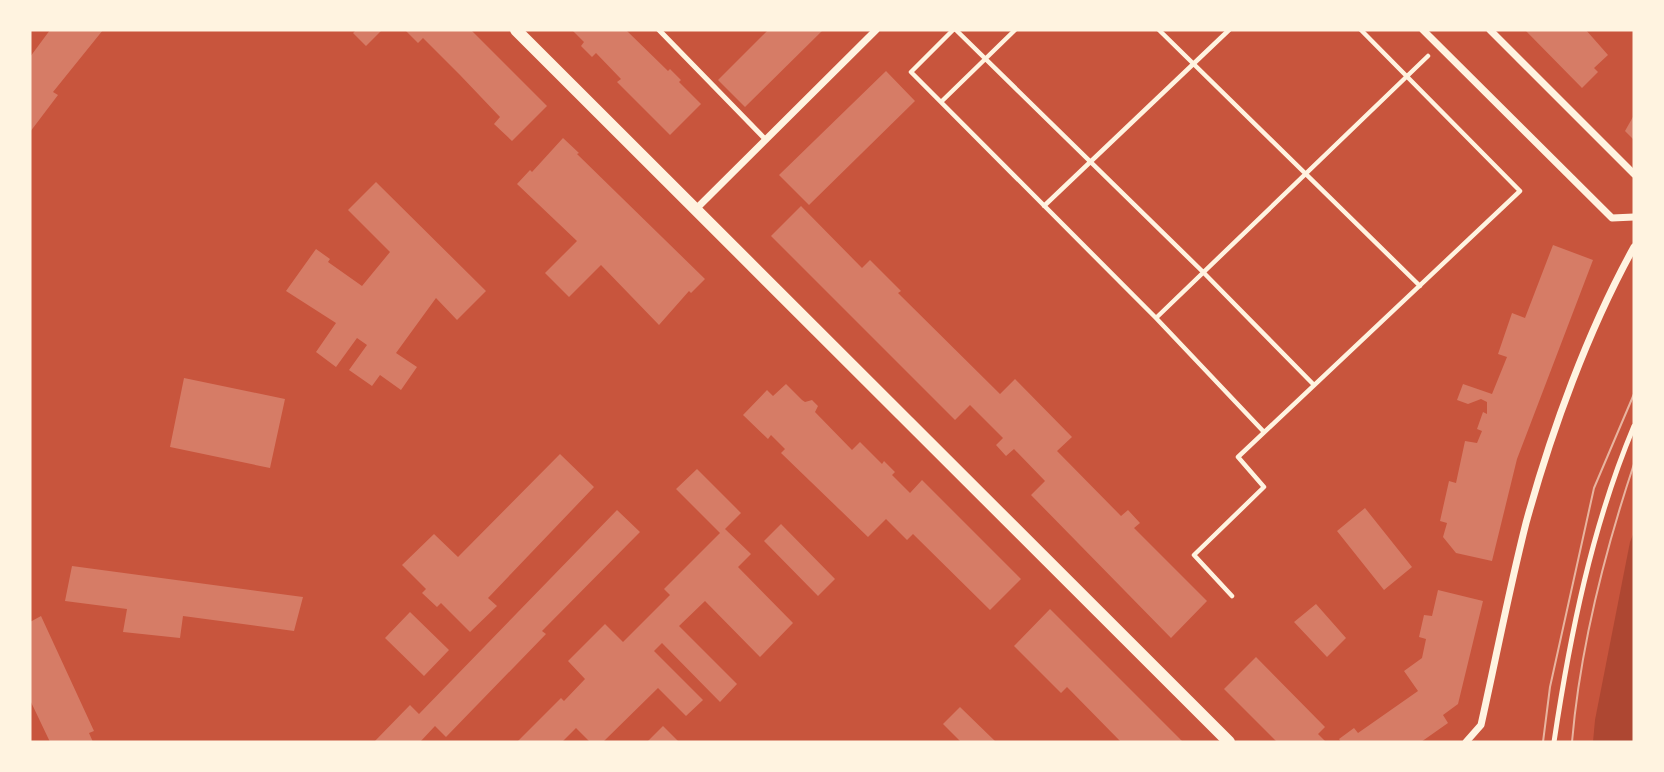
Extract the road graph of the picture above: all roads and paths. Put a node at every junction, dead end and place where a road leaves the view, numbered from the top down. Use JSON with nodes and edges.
{"nodes":[{"id":1,"x":516,"y":30,"type":"edge"},
{"id":2,"x":659,"y":30,"type":"edge"},
{"id":3,"x":876,"y":30,"type":"edge"},
{"id":4,"x":955,"y":30,"type":"edge"},
{"id":5,"x":1015,"y":30,"type":"edge"},
{"id":6,"x":1159,"y":30,"type":"edge"},
{"id":7,"x":1229,"y":30,"type":"edge"},
{"id":8,"x":1361,"y":30,"type":"edge"},
{"id":9,"x":1423,"y":30,"type":"edge"},
{"id":10,"x":1490,"y":30,"type":"edge"},
{"id":11,"x":1438,"y":45,"type":"junction"},
{"id":12,"x":985,"y":59,"type":"junction"},
{"id":13,"x":1193,"y":64,"type":"junction"},
{"id":14,"x":1408,"y":77,"type":"junction"},
{"id":15,"x":941,"y":102,"type":"junction"},
{"id":16,"x":766,"y":139,"type":"junction"},
{"id":17,"x":1091,"y":162,"type":"junction"},
{"id":18,"x":1306,"y":174,"type":"junction"},
{"id":19,"x":1634,"y":174,"type":"edge"},
{"id":20,"x":1044,"y":206,"type":"junction"},
{"id":21,"x":696,"y":209,"type":"junction"},
{"id":22,"x":1634,"y":217,"type":"edge"},
{"id":23,"x":1634,"y":247,"type":"edge"},
{"id":24,"x":1203,"y":272,"type":"junction"},
{"id":25,"x":1420,"y":286,"type":"junction"},
{"id":26,"x":1156,"y":318,"type":"junction"},
{"id":27,"x":1314,"y":385,"type":"junction"},
{"id":28,"x":1634,"y":426,"type":"edge"},
{"id":29,"x":1264,"y":432,"type":"junction"},
{"id":30,"x":1233,"y":596,"type":"dead end"},
{"id":31,"x":1229,"y":742,"type":"edge"},
{"id":32,"x":1466,"y":742,"type":"edge"},
{"id":33,"x":1554,"y":742,"type":"edge"}],
"edges":[{"from":1,"to":21,"type":"street"},
{"from":2,"to":16,"type":"lane"},
{"from":3,"to":16,"type":"street"},
{"from":4,"to":12,"type":"path"},
{"from":4,"to":15,"type":"path"},
{"from":5,"to":12,"type":"path"},
{"from":6,"to":13,"type":"path"},
{"from":7,"to":13,"type":"path"},
{"from":8,"to":14,"type":"path"},
{"from":9,"to":11,"type":"street"},
{"from":10,"to":19,"type":"street"},
{"from":11,"to":14,"type":"path"},
{"from":11,"to":22,"type":"street"},
{"from":12,"to":15,"type":"path"},
{"from":12,"to":17,"type":"path"},
{"from":13,"to":17,"type":"path"},
{"from":13,"to":18,"type":"path"},
{"from":14,"to":18,"type":"path"},
{"from":14,"to":25,"type":"path"},
{"from":15,"to":20,"type":"path"},
{"from":16,"to":21,"type":"street"},
{"from":17,"to":20,"type":"path"},
{"from":17,"to":24,"type":"path"},
{"from":18,"to":24,"type":"path"},
{"from":18,"to":25,"type":"path"},
{"from":20,"to":26,"type":"path"},
{"from":21,"to":31,"type":"street"},
{"from":23,"to":32,"type":"street"},
{"from":24,"to":26,"type":"path"},
{"from":24,"to":27,"type":"path"},
{"from":25,"to":27,"type":"path"},
{"from":26,"to":29,"type":"path"},
{"from":27,"to":29,"type":"path"},
{"from":28,"to":33,"type":"lane"},
{"from":29,"to":30,"type":"path"}]}
